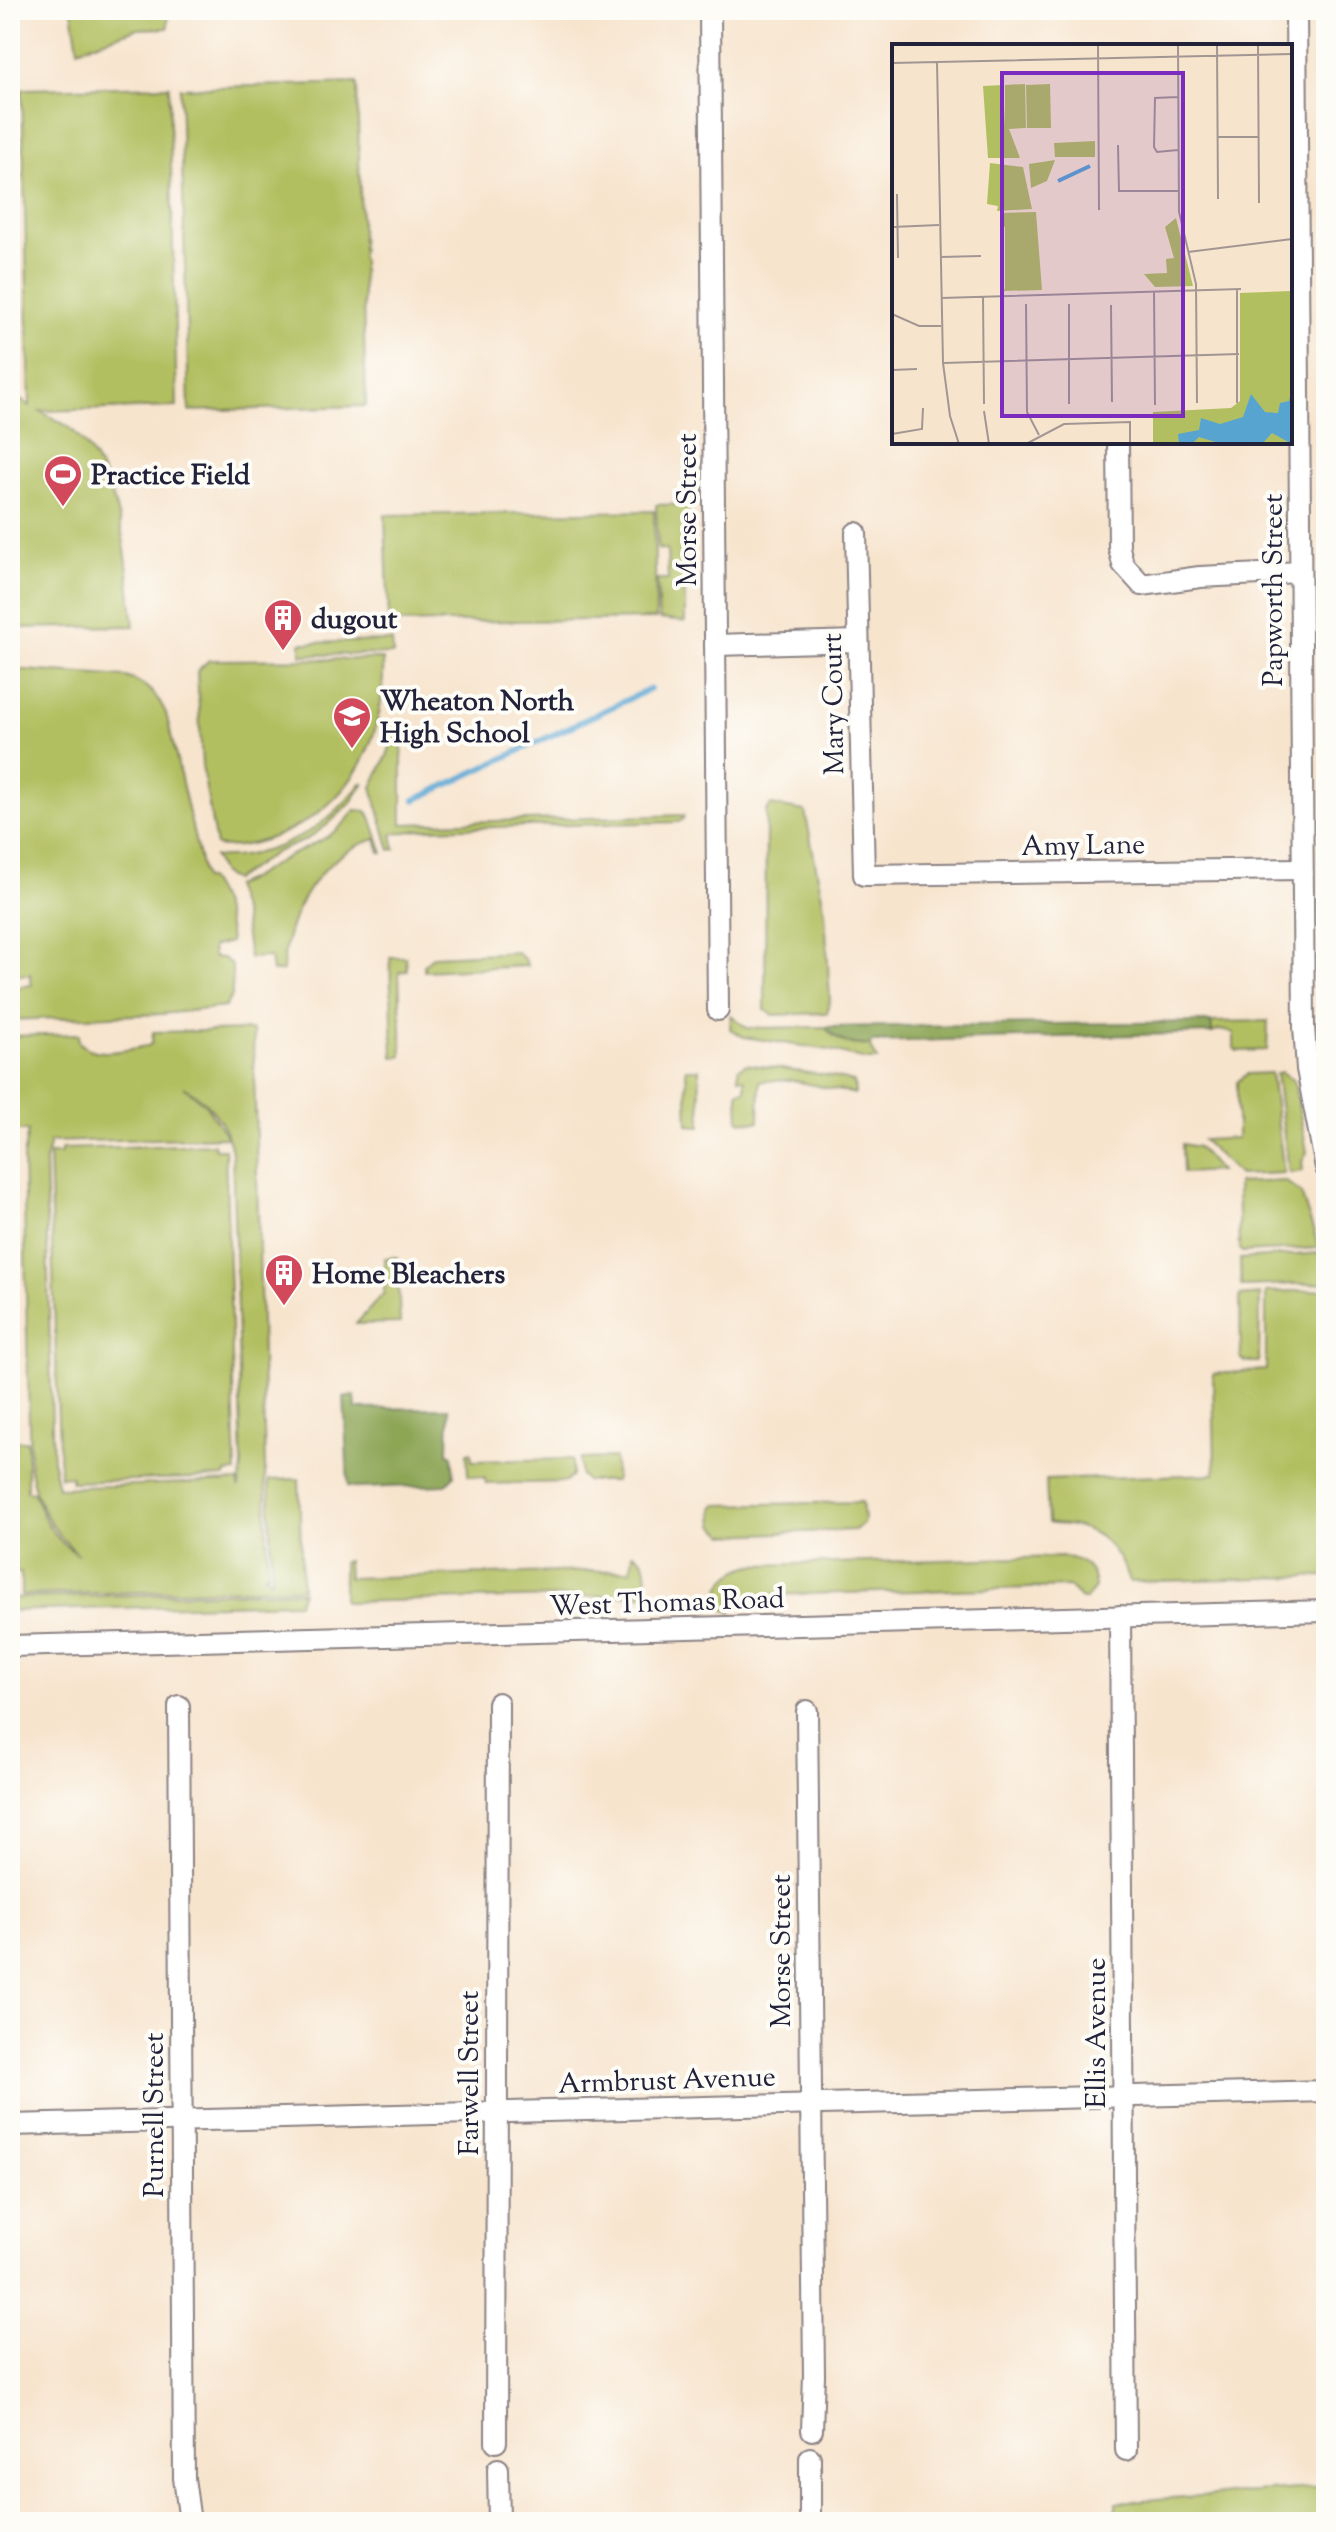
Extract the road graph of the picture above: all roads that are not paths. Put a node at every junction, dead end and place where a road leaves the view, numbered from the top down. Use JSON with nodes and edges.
{"nodes":[{"id":1,"x":710,"y":10,"type":"edge"},
{"id":2,"x":1296,"y":10,"type":"edge"},
{"id":3,"x":1294,"y":178,"type":"edge"},
{"id":4,"x":1118,"y":444,"type":"edge"},
{"id":5,"x":856,"y":533,"type":"dead end"},
{"id":6,"x":1300,"y":572,"type":"junction"},
{"id":7,"x":858,"y":641,"type":"junction"},
{"id":8,"x":715,"y":645,"type":"junction"},
{"id":9,"x":1302,"y":869,"type":"junction"},
{"id":10,"x":864,"y":875,"type":"joint"},
{"id":11,"x":718,"y":1010,"type":"dead end"},
{"id":12,"x":1326,"y":1168,"type":"edge"},
{"id":13,"x":1326,"y":1611,"type":"edge"},
{"id":14,"x":1120,"y":1616,"type":"junction"},
{"id":15,"x":10,"y":1646,"type":"edge"},
{"id":16,"x":498,"y":1703,"type":"dead end"},
{"id":17,"x":179,"y":1706,"type":"dead end"},
{"id":18,"x":807,"y":1711,"type":"dead end"},
{"id":19,"x":1326,"y":2091,"type":"edge"},
{"id":20,"x":1124,"y":2095,"type":"junction"},
{"id":21,"x":809,"y":2103,"type":"junction"},
{"id":22,"x":495,"y":2112,"type":"junction"},
{"id":23,"x":181,"y":2120,"type":"junction"},
{"id":24,"x":10,"y":2125,"type":"edge"},
{"id":25,"x":812,"y":2430,"type":"dead end"},
{"id":26,"x":496,"y":2442,"type":"dead end"},
{"id":27,"x":1126,"y":2450,"type":"dead end"},
{"id":28,"x":810,"y":2458,"type":"dead end"},
{"id":29,"x":498,"y":2469,"type":"dead end"},
{"id":30,"x":190,"y":2522,"type":"edge"},
{"id":31,"x":499,"y":2522,"type":"edge"},
{"id":32,"x":810,"y":2522,"type":"edge"}],
"edges":[{"from":1,"to":8,"type":"street","name":"Morse Street"},
{"from":2,"to":3,"type":"street","name":"Papworth Street"},
{"from":3,"to":6,"type":"street","name":"Papworth Street"},
{"from":4,"to":6,"type":"street"},
{"from":5,"to":7,"type":"street","name":"Mary Court"},
{"from":6,"to":9,"type":"street","name":"Papworth Street"},
{"from":7,"to":8,"type":"street"},
{"from":7,"to":10,"type":"street","name":"Mary Court"},
{"from":8,"to":11,"type":"street","name":"Morse Street"},
{"from":9,"to":10,"type":"street","name":"Amy Lane"},
{"from":9,"to":12,"type":"street","name":"Papworth Street"},
{"from":13,"to":14,"type":"street","name":"West Thomas Road"},
{"from":14,"to":15,"type":"street","name":"West Thomas Road"},
{"from":14,"to":20,"type":"street","name":"Ellis Avenue"},
{"from":16,"to":22,"type":"street","name":"Farwell Street"},
{"from":17,"to":23,"type":"street","name":"Purnell Street"},
{"from":18,"to":21,"type":"street","name":"Morse Street"},
{"from":19,"to":20,"type":"street","name":"Armbrust Avenue"},
{"from":20,"to":21,"type":"street","name":"Armbrust Avenue"},
{"from":20,"to":27,"type":"street","name":"Ellis Avenue"},
{"from":21,"to":22,"type":"street","name":"Armbrust Avenue"},
{"from":21,"to":25,"type":"street","name":"Morse Street"},
{"from":22,"to":23,"type":"street","name":"Armbrust Avenue"},
{"from":22,"to":26,"type":"street","name":"Farwell Street"},
{"from":23,"to":24,"type":"street","name":"Armbrust Avenue"},
{"from":23,"to":30,"type":"street","name":"Purnell Street"},
{"from":28,"to":32,"type":"street"},
{"from":29,"to":31,"type":"street"}]}
